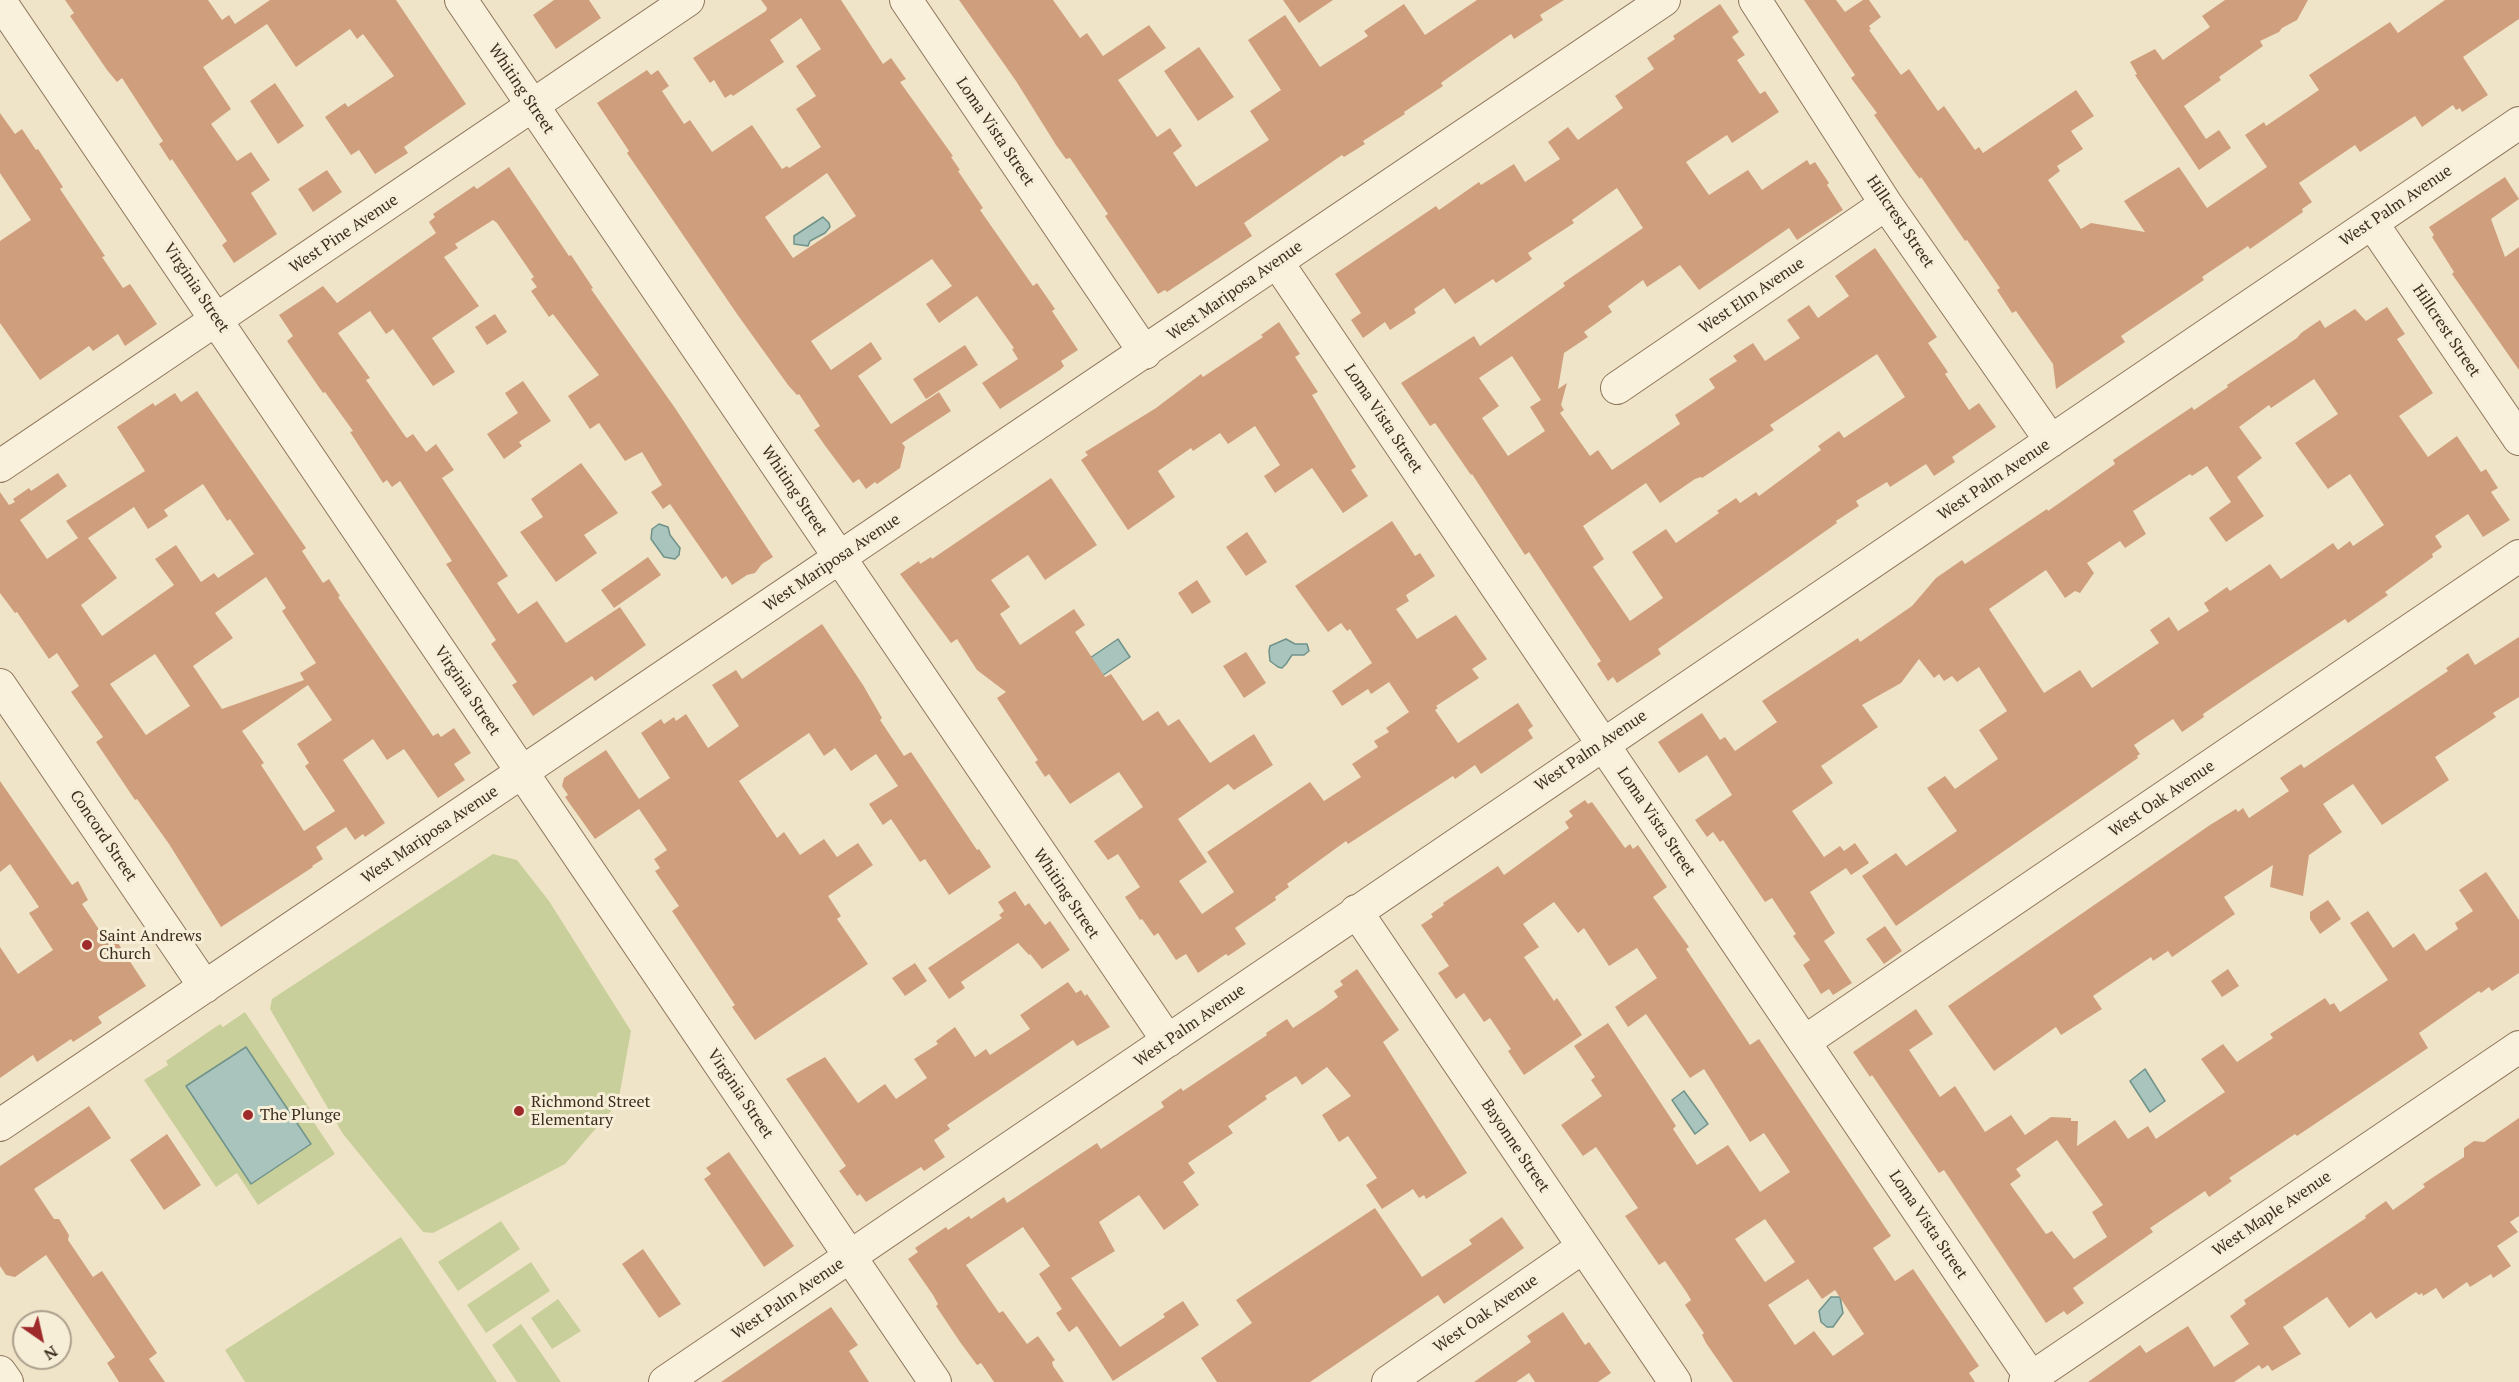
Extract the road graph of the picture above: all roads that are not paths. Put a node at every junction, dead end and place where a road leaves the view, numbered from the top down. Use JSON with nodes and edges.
{"nodes":[{"id":1,"x":461,"y":0,"type":"edge"},
{"id":2,"x":688,"y":0,"type":"edge"},
{"id":3,"x":906,"y":0,"type":"edge"},
{"id":4,"x":1664,"y":0,"type":"edge"},
{"id":5,"x":1755,"y":0,"type":"edge"},
{"id":6,"x":0,"y":1,"type":"edge"},
{"id":7,"x":532,"y":105,"type":"junction"},
{"id":8,"x":2519,"y":123,"type":"edge"},
{"id":9,"x":1886,"y":204,"type":"junction"},
{"id":10,"x":2372,"y":223,"type":"junction"},
{"id":11,"x":1277,"y":262,"type":"junction"},
{"id":12,"x":217,"y":320,"type":"junction"},
{"id":13,"x":1145,"y":352,"type":"junction"},
{"id":14,"x":1617,"y":388,"type":"dead end"},
{"id":15,"x":2519,"y":439,"type":"edge"},
{"id":16,"x":2051,"y":441,"type":"junction"},
{"id":17,"x":0,"y":466,"type":"edge"},
{"id":18,"x":2519,"y":556,"type":"edge"},
{"id":19,"x":840,"y":558,"type":"junction"},
{"id":20,"x":0,"y":685,"type":"edge"},
{"id":21,"x":1603,"y":743,"type":"junction"},
{"id":22,"x":522,"y":772,"type":"junction"},
{"id":23,"x":1356,"y":911,"type":"junction"},
{"id":24,"x":205,"y":987,"type":"junction"},
{"id":25,"x":1168,"y":1041,"type":"junction"},
{"id":26,"x":1804,"y":1042,"type":"junction"},
{"id":27,"x":2519,"y":1047,"type":"edge"},
{"id":28,"x":0,"y":1125,"type":"edge"},
{"id":29,"x":1583,"y":1246,"type":"junction"},
{"id":30,"x":850,"y":1256,"type":"junction"},
{"id":31,"x":0,"y":1371,"type":"edge"},
{"id":32,"x":2030,"y":1380,"type":"edge"},
{"id":33,"x":7,"y":1382,"type":"edge"},
{"id":34,"x":664,"y":1382,"type":"edge"},
{"id":35,"x":935,"y":1382,"type":"edge"},
{"id":36,"x":1388,"y":1382,"type":"edge"},
{"id":37,"x":1675,"y":1382,"type":"edge"}],
"edges":[{"from":1,"to":7,"type":"street","name":"Whiting Street"},
{"from":2,"to":7,"type":"street","name":"West Pine Avenue"},
{"from":3,"to":13,"type":"street","name":"Loma Vista Street"},
{"from":4,"to":11,"type":"street","name":"West Mariposa Avenue"},
{"from":5,"to":9,"type":"street","name":"Hillcrest Street"},
{"from":6,"to":12,"type":"street","name":"Virginia Street"},
{"from":7,"to":12,"type":"street","name":"West Pine Avenue"},
{"from":7,"to":19,"type":"street","name":"Whiting Street"},
{"from":8,"to":10,"type":"street","name":"West Palm Avenue"},
{"from":9,"to":14,"type":"street","name":"West Elm Avenue"},
{"from":9,"to":16,"type":"street","name":"Hillcrest Street"},
{"from":10,"to":15,"type":"street","name":"Hillcrest Street"},
{"from":10,"to":16,"type":"street","name":"West Palm Avenue"},
{"from":11,"to":13,"type":"street","name":"West Mariposa Avenue"},
{"from":11,"to":21,"type":"street","name":"Loma Vista Street"},
{"from":12,"to":17,"type":"street","name":"West Pine Avenue"},
{"from":12,"to":22,"type":"street","name":"Virginia Street"},
{"from":13,"to":19,"type":"street","name":"West Mariposa Avenue"},
{"from":16,"to":21,"type":"street","name":"West Palm Avenue"},
{"from":18,"to":26,"type":"street","name":"West Oak Avenue"},
{"from":19,"to":22,"type":"street","name":"West Mariposa Avenue"},
{"from":19,"to":25,"type":"street","name":"Whiting Street"},
{"from":20,"to":24,"type":"street","name":"Concord Street"},
{"from":21,"to":23,"type":"street","name":"West Palm Avenue"},
{"from":21,"to":26,"type":"street","name":"Loma Vista Street"},
{"from":22,"to":24,"type":"street","name":"West Mariposa Avenue"},
{"from":22,"to":30,"type":"street","name":"Virginia Street"},
{"from":23,"to":25,"type":"street","name":"West Palm Avenue"},
{"from":23,"to":29,"type":"street","name":"Bayonne Street"},
{"from":24,"to":28,"type":"street","name":"West Mariposa Avenue"},
{"from":25,"to":30,"type":"street","name":"West Palm Avenue"},
{"from":26,"to":32,"type":"street","name":"Loma Vista Street"},
{"from":27,"to":32,"type":"street","name":"West Maple Avenue"},
{"from":29,"to":36,"type":"street","name":"West Oak Avenue"},
{"from":29,"to":37,"type":"street","name":"Bayonne Street"},
{"from":30,"to":34,"type":"street","name":"West Palm Avenue"},
{"from":30,"to":35,"type":"street","name":"Virginia Street"},
{"from":31,"to":33,"type":"street"}]}
